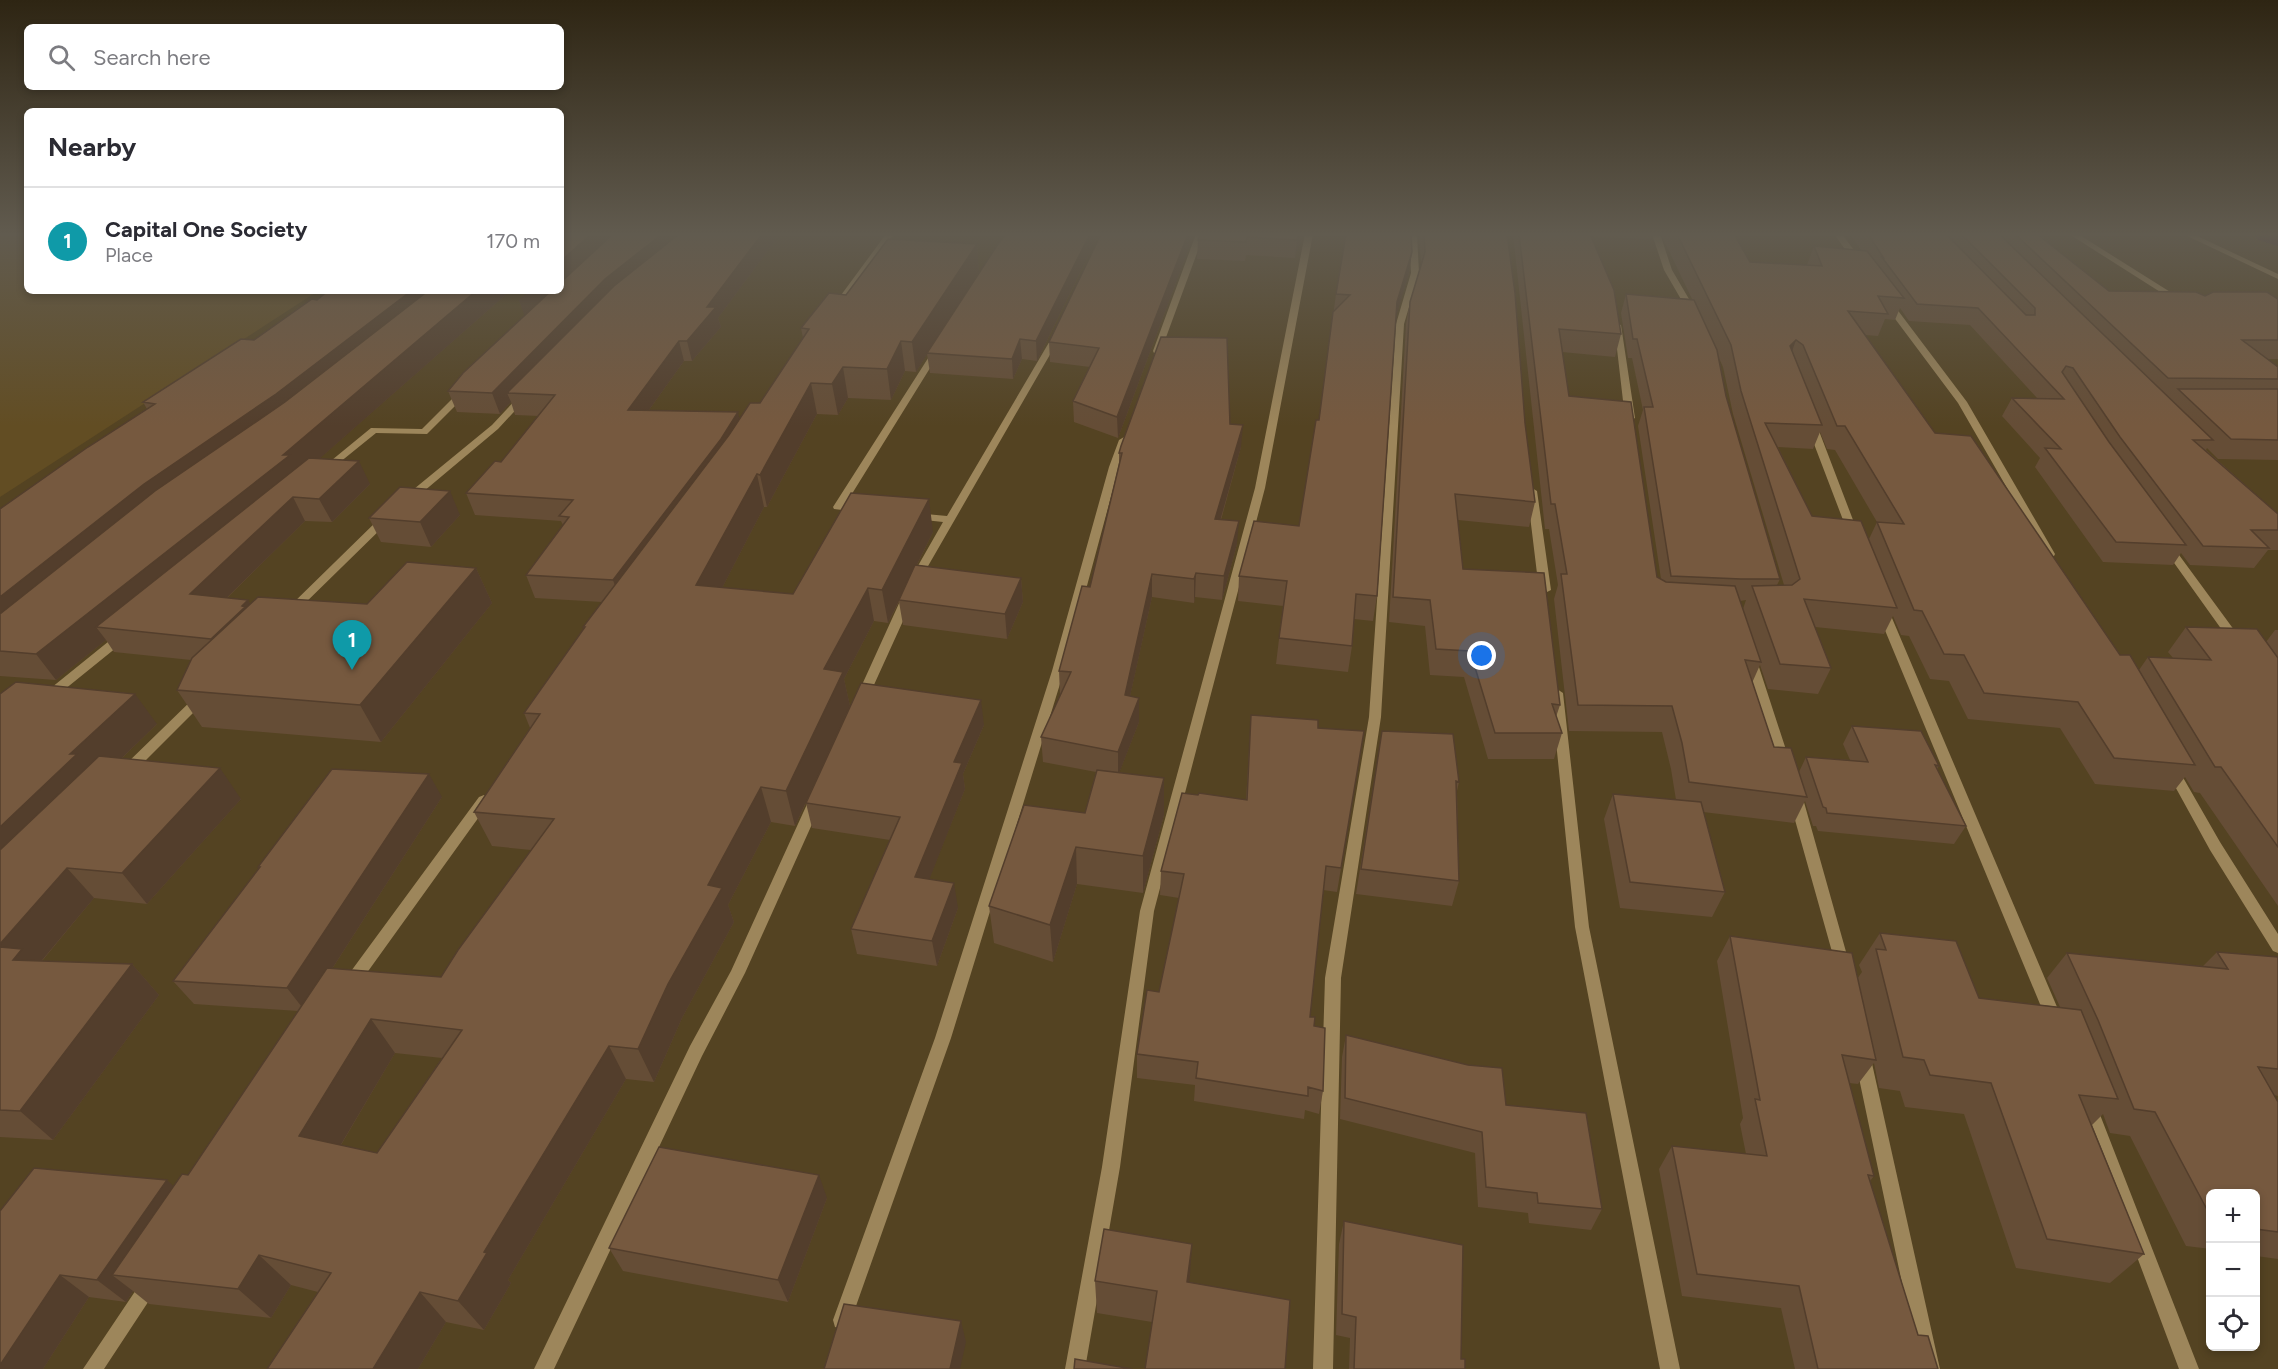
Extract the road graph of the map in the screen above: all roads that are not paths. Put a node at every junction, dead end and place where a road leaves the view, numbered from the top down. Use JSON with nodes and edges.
{"nodes":[{"id":1,"x":843,"y":298,"type":"edge"},
{"id":2,"x":1176,"y":298,"type":"edge"},
{"id":3,"x":1297,"y":298,"type":"edge"},
{"id":4,"x":1408,"y":298,"type":"edge"},
{"id":5,"x":1683,"y":298,"type":"edge"},
{"id":6,"x":1884,"y":298,"type":"edge"},
{"id":7,"x":2177,"y":298,"type":"edge"},
{"id":8,"x":2187,"y":304,"type":"edge"},
{"id":9,"x":1615,"y":313,"type":"edge"},
{"id":10,"x":830,"y":316,"type":"edge"},
{"id":11,"x":1696,"y":321,"type":"edge"},
{"id":12,"x":1063,"y":322,"type":"edge"},
{"id":13,"x":940,"y":345,"type":"edge"},
{"id":14,"x":1150,"y":369,"type":"edge"},
{"id":15,"x":473,"y":384,"type":"edge"},
{"id":16,"x":527,"y":393,"type":"edge"},
{"id":17,"x":1805,"y":410,"type":"edge"},
{"id":18,"x":1130,"y":424,"type":"edge"},
{"id":19,"x":1632,"y":428,"type":"edge"},
{"id":20,"x":314,"y":478,"type":"edge"},
{"id":21,"x":1531,"y":481,"type":"edge"},
{"id":22,"x":872,"y":511,"type":"edge"},
{"id":23,"x":906,"y":515,"type":"edge"},
{"id":24,"x":951,"y":520,"type":"junction"},
{"id":25,"x":2159,"y":535,"type":"edge"},
{"id":26,"x":1858,"y":545,"type":"edge"},
{"id":27,"x":2055,"y":564,"type":"edge"},
{"id":28,"x":1878,"y":598,"type":"edge"},
{"id":29,"x":1546,"y":599,"type":"edge"},
{"id":30,"x":285,"y":617,"type":"edge"},
{"id":31,"x":132,"y":628,"type":"edge"},
{"id":32,"x":2243,"y":650,"type":"edge"},
{"id":33,"x":1747,"y":651,"type":"edge"},
{"id":34,"x":1556,"y":681,"type":"edge"},
{"id":35,"x":208,"y":692,"type":"edge"},
{"id":36,"x":39,"y":704,"type":"edge"},
{"id":37,"x":856,"y":712,"type":"edge"},
{"id":38,"x":2163,"y":756,"type":"edge"},
{"id":39,"x":115,"y":783,"type":"edge"},
{"id":40,"x":821,"y":788,"type":"edge"},
{"id":41,"x":489,"y":793,"type":"edge"},
{"id":42,"x":2278,"y":947,"type":"edge"},
{"id":43,"x":1848,"y":988,"type":"edge"},
{"id":44,"x":344,"y":993,"type":"edge"},
{"id":45,"x":2059,"y":1030,"type":"edge"},
{"id":46,"x":1860,"y":1045,"type":"edge"},
{"id":47,"x":2085,"y":1096,"type":"edge"},
{"id":48,"x":159,"y":1270,"type":"edge"},
{"id":49,"x":836,"y":1336,"type":"edge"},
{"id":50,"x":93,"y":1369,"type":"edge"},
{"id":51,"x":544,"y":1369,"type":"edge"},
{"id":52,"x":1075,"y":1369,"type":"edge"},
{"id":53,"x":1323,"y":1369,"type":"edge"},
{"id":54,"x":1670,"y":1369,"type":"edge"},
{"id":55,"x":1930,"y":1369,"type":"edge"},
{"id":56,"x":2189,"y":1369,"type":"edge"}],
"edges":[{"from":1,"to":10,"type":"street"},
{"from":2,"to":14,"type":"street"},
{"from":3,"to":52,"type":"street"},
{"from":4,"to":53,"type":"street"},
{"from":5,"to":11,"type":"street"},
{"from":6,"to":27,"type":"street"},
{"from":7,"to":8,"type":"street"},
{"from":9,"to":19,"type":"street"},
{"from":12,"to":24,"type":"street"},
{"from":13,"to":22,"type":"street"},
{"from":15,"to":20,"type":"street"},
{"from":16,"to":30,"type":"street"},
{"from":17,"to":26,"type":"street"},
{"from":18,"to":49,"type":"street"},
{"from":21,"to":29,"type":"street"},
{"from":23,"to":24,"type":"street"},
{"from":24,"to":37,"type":"street"},
{"from":25,"to":32,"type":"street"},
{"from":28,"to":45,"type":"street"},
{"from":31,"to":36,"type":"street"},
{"from":33,"to":43,"type":"street"},
{"from":34,"to":54,"type":"street"},
{"from":35,"to":39,"type":"street"},
{"from":38,"to":42,"type":"street"},
{"from":40,"to":51,"type":"street"},
{"from":41,"to":44,"type":"street"},
{"from":46,"to":55,"type":"street"},
{"from":47,"to":56,"type":"street"},
{"from":48,"to":50,"type":"street"}]}
